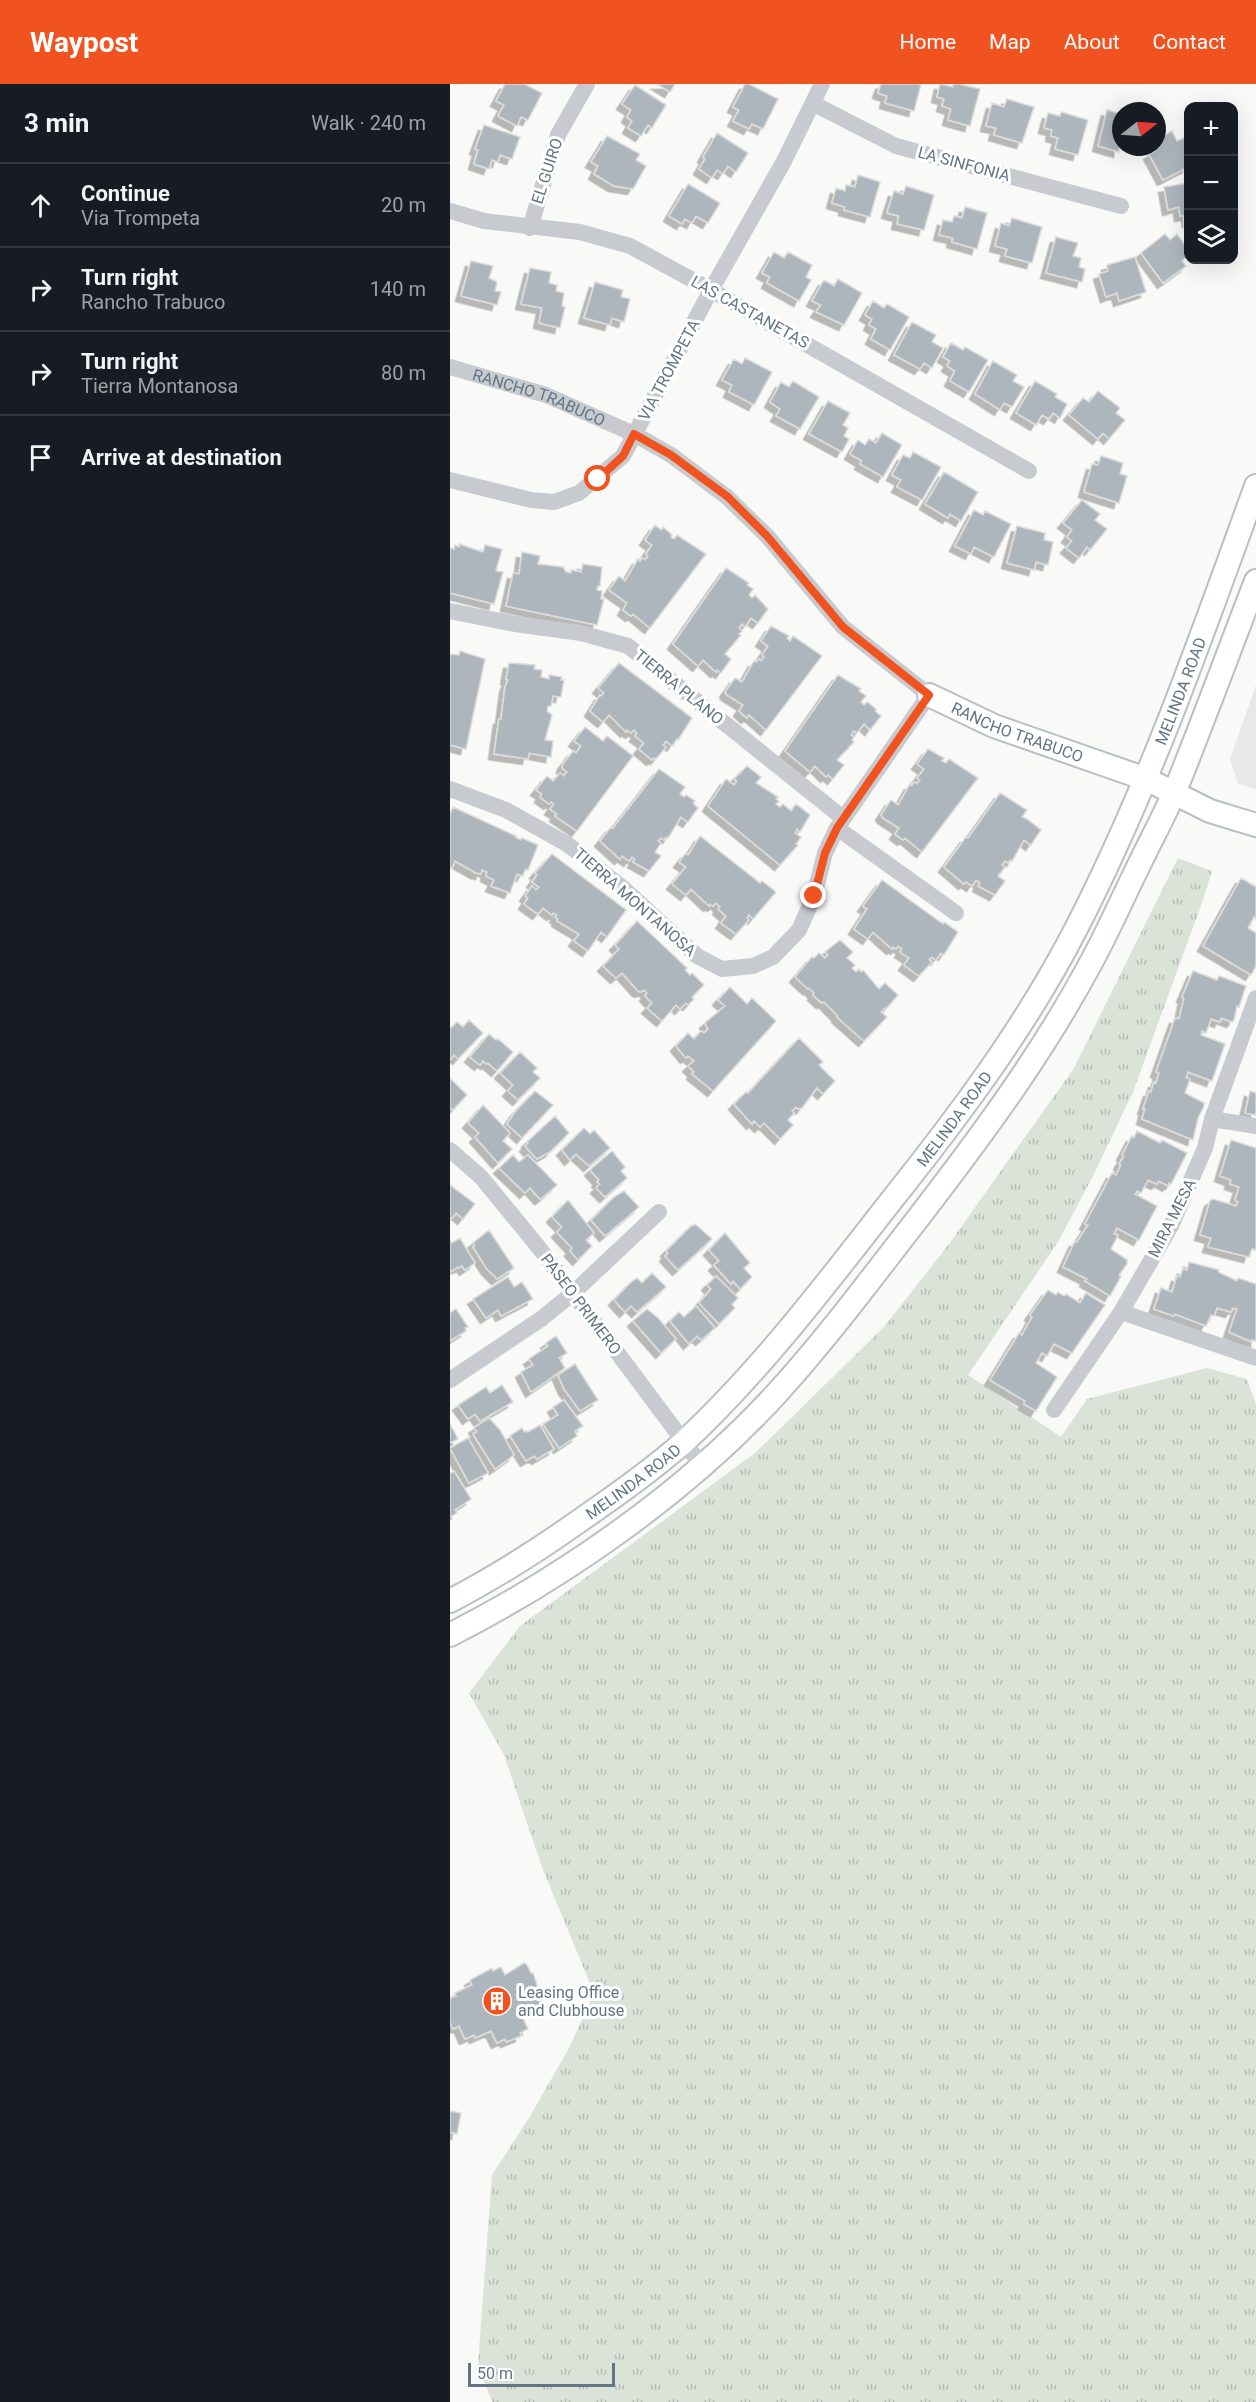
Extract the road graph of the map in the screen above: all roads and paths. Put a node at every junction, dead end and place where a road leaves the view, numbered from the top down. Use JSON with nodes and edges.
{"nodes":[{"id":1,"x":587,"y":84,"type":"edge"},
{"id":2,"x":822,"y":84,"type":"edge"},
{"id":3,"x":814,"y":104,"type":"junction"},
{"id":4,"x":1121,"y":206,"type":"dead end"},
{"id":5,"x":450,"y":211,"type":"edge"},
{"id":6,"x":530,"y":228,"type":"junction"},
{"id":7,"x":711,"y":290,"type":"junction"},
{"id":8,"x":450,"y":367,"type":"edge"},
{"id":9,"x":634,"y":434,"type":"junction"},
{"id":10,"x":1029,"y":471,"type":"dead end"},
{"id":11,"x":450,"y":480,"type":"edge"},
{"id":12,"x":1256,"y":486,"type":"edge"},
{"id":13,"x":1256,"y":581,"type":"edge"},
{"id":14,"x":450,"y":612,"type":"edge"},
{"id":15,"x":929,"y":695,"type":"junction"},
{"id":16,"x":1146,"y":778,"type":"junction"},
{"id":17,"x":450,"y":789,"type":"edge"},
{"id":18,"x":1174,"y":794,"type":"junction"},
{"id":19,"x":840,"y":823,"type":"junction"},
{"id":20,"x":1256,"y":825,"type":"edge"},
{"id":21,"x":956,"y":913,"type":"dead end"},
{"id":22,"x":1256,"y":998,"type":"edge"},
{"id":23,"x":1212,"y":1119,"type":"junction"},
{"id":24,"x":1256,"y":1126,"type":"edge"},
{"id":25,"x":450,"y":1149,"type":"edge"},
{"id":26,"x":660,"y":1212,"type":"dead end"},
{"id":27,"x":573,"y":1293,"type":"junction"},
{"id":28,"x":1121,"y":1312,"type":"junction"},
{"id":29,"x":1256,"y":1358,"type":"edge"},
{"id":30,"x":450,"y":1380,"type":"edge"},
{"id":31,"x":1054,"y":1410,"type":"dead end"},
{"id":32,"x":683,"y":1442,"type":"junction"},
{"id":33,"x":702,"y":1466,"type":"junction"},
{"id":34,"x":450,"y":1601,"type":"edge"},
{"id":35,"x":450,"y":1635,"type":"edge"}],
"edges":[{"from":1,"to":6,"type":"street","name":"EL GUIRO"},
{"from":2,"to":3,"type":"street","name":"VIA TROMPETA"},
{"from":3,"to":4,"type":"street","name":"LA SINFONIA"},
{"from":3,"to":7,"type":"street","name":"VIA TROMPETA"},
{"from":5,"to":6,"type":"street","name":"LAS CASTANETAS"},
{"from":6,"to":7,"type":"street","name":"LAS CASTANETAS"},
{"from":7,"to":9,"type":"street","name":"VIA TROMPETA"},
{"from":7,"to":10,"type":"street","name":"LAS CASTANETAS"},
{"from":8,"to":9,"type":"street","name":"RANCHO TRABUCO"},
{"from":9,"to":11,"type":"street","name":"VIA TROMPETA"},
{"from":9,"to":15,"type":"street","name":"RANCHO TRABUCO"},
{"from":12,"to":16,"type":"main road","name":"MELINDA ROAD"},
{"from":13,"to":18,"type":"main road","name":"MELINDA ROAD"},
{"from":14,"to":19,"type":"street","name":"TIERRA PLANO"},
{"from":15,"to":16,"type":"main road","name":"RANCHO TRABUCO"},
{"from":15,"to":19,"type":"street","name":"TIERRA MONTANOSA"},
{"from":16,"to":18,"type":"main road","name":"RANCHO TRABUCO"},
{"from":16,"to":32,"type":"main road","name":"MELINDA ROAD"},
{"from":17,"to":19,"type":"street","name":"TIERRA MONTANOSA"},
{"from":18,"to":20,"type":"main road","name":"RANCHO TRABUCO"},
{"from":18,"to":33,"type":"main road","name":"MELINDA ROAD"},
{"from":19,"to":21,"type":"street","name":"TIERRA PLANO"},
{"from":22,"to":23,"type":"street","name":"MIRA MESA"},
{"from":23,"to":24,"type":"street"},
{"from":23,"to":28,"type":"street","name":"MIRA MESA"},
{"from":25,"to":27,"type":"street","name":"PASEO PRIMERO"},
{"from":26,"to":27,"type":"street"},
{"from":27,"to":30,"type":"street"},
{"from":27,"to":32,"type":"street","name":"PASEO PRIMERO"},
{"from":28,"to":29,"type":"street"},
{"from":28,"to":31,"type":"street","name":"MIRA MESA"},
{"from":32,"to":33,"type":"street","name":"PASEO PRIMERO"},
{"from":32,"to":34,"type":"main road","name":"MELINDA ROAD"},
{"from":33,"to":35,"type":"main road","name":"MELINDA ROAD"}]}
